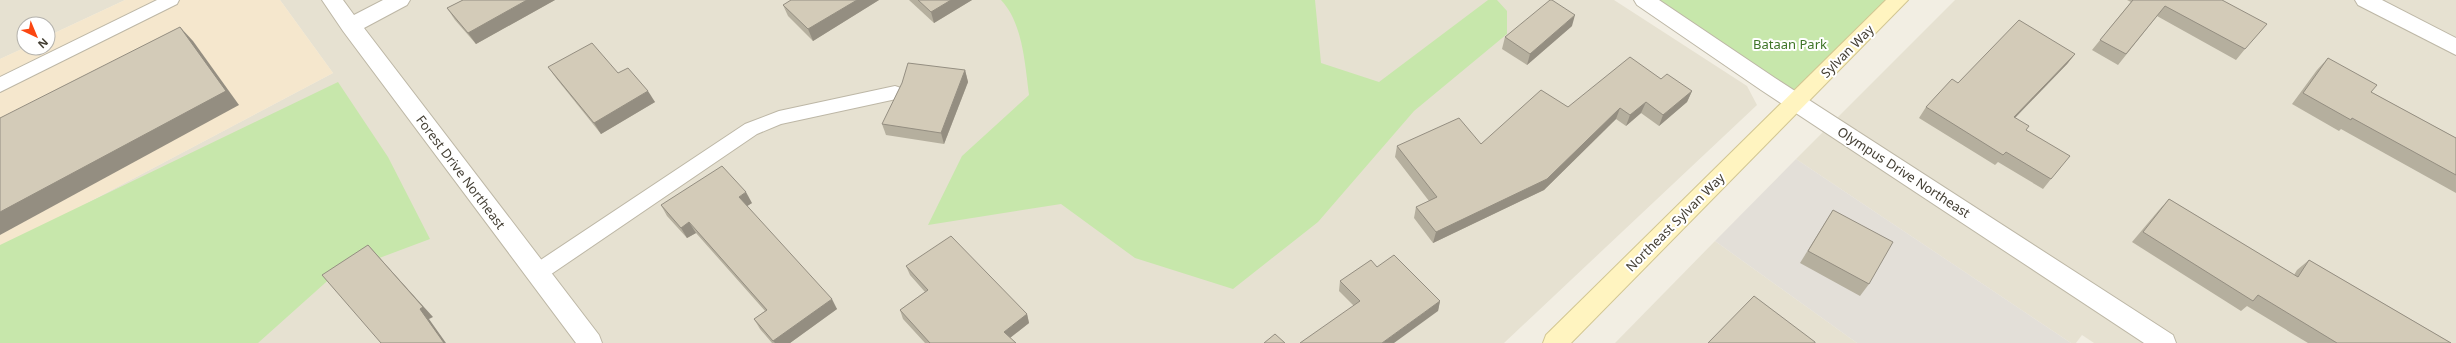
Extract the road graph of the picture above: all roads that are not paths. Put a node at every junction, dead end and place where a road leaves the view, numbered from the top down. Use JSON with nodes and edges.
{"nodes":[{"id":1,"x":171,"y":0,"type":"edge"},
{"id":2,"x":332,"y":0,"type":"edge"},
{"id":3,"x":400,"y":0,"type":"edge"},
{"id":4,"x":1644,"y":0,"type":"edge"},
{"id":5,"x":1898,"y":0,"type":"edge"},
{"id":6,"x":2365,"y":0,"type":"edge"},
{"id":7,"x":350,"y":26,"type":"junction"},
{"id":8,"x":2456,"y":47,"type":"edge"},
{"id":9,"x":0,"y":85,"type":"edge"},
{"id":10,"x":895,"y":93,"type":"edge"},
{"id":11,"x":1796,"y":102,"type":"junction"},
{"id":12,"x":537,"y":273,"type":"junction"},
{"id":13,"x":590,"y":343,"type":"edge"},
{"id":14,"x":1555,"y":343,"type":"edge"},
{"id":15,"x":2164,"y":343,"type":"edge"}],
"edges":[{"from":1,"to":9,"type":"lane"},
{"from":2,"to":7,"type":"street","name":"Forest Drive Northeast"},
{"from":3,"to":7,"type":"street"},
{"from":4,"to":11,"type":"street","name":"Olympus Drive Northeast"},
{"from":5,"to":11,"type":"main road","name":"Sylvan Way"},
{"from":6,"to":8,"type":"street"},
{"from":7,"to":12,"type":"street","name":"Forest Drive Northeast"},
{"from":10,"to":12,"type":"lane"},
{"from":11,"to":14,"type":"main road","name":"Northeast Sylvan Way"},
{"from":11,"to":15,"type":"street","name":"Olympus Drive Northeast"},
{"from":12,"to":13,"type":"street","name":"Forest Drive Northeast"}]}
